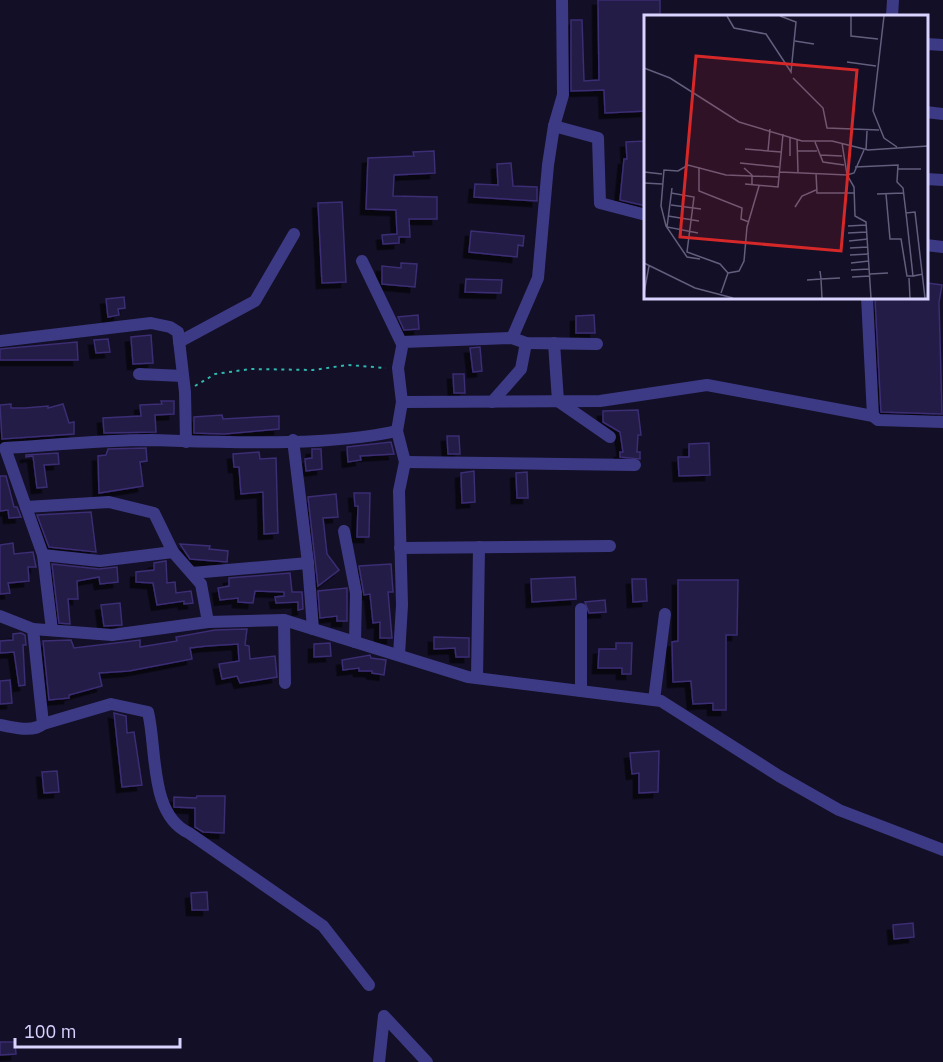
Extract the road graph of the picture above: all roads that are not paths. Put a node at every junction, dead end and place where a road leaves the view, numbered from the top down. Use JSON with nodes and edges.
{"nodes":[{"id":1,"x":562,"y":0,"type":"edge"},
{"id":2,"x":893,"y":0,"type":"edge"},
{"id":3,"x":892,"y":15,"type":"edge"},
{"id":4,"x":928,"y":44,"type":"edge"},
{"id":5,"x":943,"y":45,"type":"edge"},
{"id":6,"x":928,"y":112,"type":"edge"},
{"id":7,"x":943,"y":114,"type":"edge"},
{"id":8,"x":554,"y":126,"type":"junction"},
{"id":9,"x":928,"y":179,"type":"edge"},
{"id":10,"x":943,"y":180,"type":"edge"},
{"id":11,"x":644,"y":214,"type":"edge"},
{"id":12,"x":294,"y":234,"type":"dead end"},
{"id":13,"x":928,"y":245,"type":"edge"},
{"id":14,"x":943,"y":247,"type":"edge"},
{"id":15,"x":362,"y":261,"type":"dead end"},
{"id":16,"x":867,"y":298,"type":"edge"},
{"id":17,"x":512,"y":338,"type":"junction"},
{"id":18,"x":0,"y":340,"type":"edge"},
{"id":19,"x":179,"y":342,"type":"junction"},
{"id":20,"x":526,"y":343,"type":"junction"},
{"id":21,"x":554,"y":343,"type":"junction"},
{"id":22,"x":402,"y":344,"type":"junction"},
{"id":23,"x":597,"y":344,"type":"dead end"},
{"id":24,"x":139,"y":374,"type":"dead end"},
{"id":25,"x":183,"y":376,"type":"junction"},
{"id":26,"x":558,"y":401,"type":"junction"},
{"id":27,"x":402,"y":402,"type":"junction"},
{"id":28,"x":492,"y":402,"type":"junction"},
{"id":29,"x":873,"y":416,"type":"junction"},
{"id":30,"x":943,"y":422,"type":"edge"},
{"id":31,"x":397,"y":431,"type":"junction"},
{"id":32,"x":610,"y":437,"type":"dead end"},
{"id":33,"x":293,"y":440,"type":"junction"},
{"id":34,"x":186,"y":442,"type":"junction"},
{"id":35,"x":2,"y":446,"type":"edge"},
{"id":36,"x":405,"y":462,"type":"junction"},
{"id":37,"x":635,"y":465,"type":"dead end"},
{"id":38,"x":26,"y":507,"type":"junction"},
{"id":39,"x":344,"y":531,"type":"dead end"},
{"id":40,"x":610,"y":546,"type":"dead end"},
{"id":41,"x":479,"y":547,"type":"junction"},
{"id":42,"x":400,"y":548,"type":"junction"},
{"id":43,"x":173,"y":552,"type":"junction"},
{"id":44,"x":43,"y":555,"type":"junction"},
{"id":45,"x":308,"y":563,"type":"junction"},
{"id":46,"x":192,"y":573,"type":"junction"},
{"id":47,"x":581,"y":609,"type":"dead end"},
{"id":48,"x":665,"y":614,"type":"dead end"},
{"id":49,"x":0,"y":616,"type":"edge"},
{"id":50,"x":284,"y":620,"type":"junction"},
{"id":51,"x":208,"y":622,"type":"junction"},
{"id":52,"x":33,"y":629,"type":"junction"},
{"id":53,"x":313,"y":629,"type":"junction"},
{"id":54,"x":52,"y":630,"type":"junction"},
{"id":55,"x":355,"y":642,"type":"junction"},
{"id":56,"x":399,"y":655,"type":"junction"},
{"id":57,"x":477,"y":678,"type":"junction"},
{"id":58,"x":285,"y":683,"type":"dead end"},
{"id":59,"x":580,"y":691,"type":"junction"},
{"id":60,"x":654,"y":700,"type":"junction"},
{"id":61,"x":43,"y":724,"type":"junction"},
{"id":62,"x":0,"y":725,"type":"edge"},
{"id":63,"x":943,"y":850,"type":"edge"},
{"id":64,"x":369,"y":985,"type":"dead end"},
{"id":65,"x":379,"y":1062,"type":"edge"},
{"id":66,"x":427,"y":1062,"type":"edge"}],
"edges":[{"from":1,"to":8,"type":"street"},
{"from":2,"to":3,"type":"street"},
{"from":4,"to":5,"type":"street"},
{"from":6,"to":7,"type":"street"},
{"from":8,"to":11,"type":"street"},
{"from":8,"to":17,"type":"street"},
{"from":9,"to":10,"type":"street"},
{"from":12,"to":19,"type":"street"},
{"from":13,"to":14,"type":"street"},
{"from":15,"to":22,"type":"street"},
{"from":16,"to":29,"type":"street"},
{"from":17,"to":20,"type":"street"},
{"from":17,"to":22,"type":"street"},
{"from":18,"to":19,"type":"street"},
{"from":19,"to":25,"type":"street"},
{"from":20,"to":21,"type":"street"},
{"from":20,"to":28,"type":"street"},
{"from":21,"to":23,"type":"street"},
{"from":21,"to":26,"type":"street"},
{"from":22,"to":27,"type":"street"},
{"from":24,"to":25,"type":"street"},
{"from":25,"to":34,"type":"street"},
{"from":26,"to":28,"type":"street"},
{"from":26,"to":29,"type":"street"},
{"from":26,"to":32,"type":"street"},
{"from":27,"to":28,"type":"street"},
{"from":27,"to":31,"type":"street"},
{"from":29,"to":30,"type":"street"},
{"from":31,"to":33,"type":"street"},
{"from":31,"to":36,"type":"street"},
{"from":33,"to":34,"type":"street"},
{"from":33,"to":45,"type":"street"},
{"from":34,"to":35,"type":"street"},
{"from":35,"to":38,"type":"street"},
{"from":36,"to":37,"type":"street"},
{"from":36,"to":42,"type":"street"},
{"from":38,"to":43,"type":"street"},
{"from":38,"to":44,"type":"street"},
{"from":39,"to":55,"type":"street"},
{"from":40,"to":41,"type":"street"},
{"from":41,"to":42,"type":"street"},
{"from":41,"to":57,"type":"street"},
{"from":42,"to":56,"type":"street"},
{"from":43,"to":44,"type":"street"},
{"from":43,"to":46,"type":"street"},
{"from":44,"to":54,"type":"street"},
{"from":45,"to":46,"type":"street"},
{"from":45,"to":53,"type":"street"},
{"from":46,"to":51,"type":"street"},
{"from":47,"to":59,"type":"street"},
{"from":48,"to":60,"type":"street"},
{"from":49,"to":52,"type":"street"},
{"from":50,"to":51,"type":"street"},
{"from":50,"to":53,"type":"street"},
{"from":50,"to":58,"type":"street"},
{"from":51,"to":54,"type":"street"},
{"from":52,"to":54,"type":"street"},
{"from":52,"to":61,"type":"street"},
{"from":53,"to":55,"type":"street"},
{"from":55,"to":56,"type":"street"},
{"from":56,"to":57,"type":"street"},
{"from":57,"to":59,"type":"street"},
{"from":59,"to":60,"type":"street"},
{"from":60,"to":63,"type":"street"},
{"from":61,"to":62,"type":"street"},
{"from":61,"to":64,"type":"street"},
{"from":65,"to":66,"type":"street"}]}
